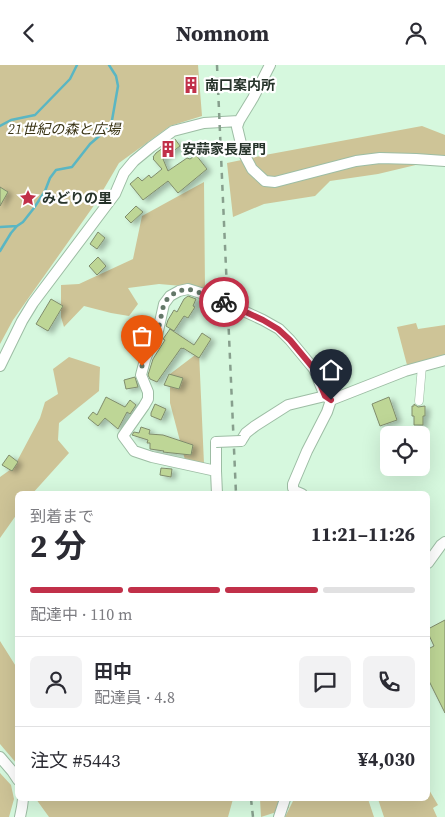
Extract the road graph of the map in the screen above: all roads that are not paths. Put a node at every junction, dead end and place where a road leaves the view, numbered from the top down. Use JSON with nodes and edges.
{"nodes":[{"id":1,"x":270,"y":65,"type":"edge"},
{"id":2,"x":239,"y":121,"type":"junction"},
{"id":3,"x":445,"y":161,"type":"edge"},
{"id":4,"x":445,"y":360,"type":"edge"},
{"id":5,"x":0,"y":366,"type":"edge"},
{"id":6,"x":422,"y":366,"type":"junction"},
{"id":7,"x":328,"y":398,"type":"junction"},
{"id":8,"x":419,"y":401,"type":"dead end"},
{"id":9,"x":216,"y":471,"type":"junction"},
{"id":10,"x":217,"y":491,"type":"edge"},
{"id":11,"x":295,"y":491,"type":"edge"},
{"id":12,"x":445,"y":542,"type":"edge"},
{"id":13,"x":430,"y":560,"type":"edge"},
{"id":14,"x":0,"y":757,"type":"edge"},
{"id":15,"x":15,"y":776,"type":"edge"},
{"id":16,"x":23,"y":801,"type":"edge"},
{"id":17,"x":284,"y":801,"type":"edge"},
{"id":18,"x":20,"y":817,"type":"edge"},
{"id":19,"x":280,"y":817,"type":"edge"}],
"edges":[{"from":1,"to":2,"type":"street"},
{"from":2,"to":3,"type":"street"},
{"from":2,"to":5,"type":"street"},
{"from":4,"to":6,"type":"street"},
{"from":6,"to":7,"type":"street"},
{"from":6,"to":8,"type":"street"},
{"from":7,"to":9,"type":"street","bridge":true},
{"from":7,"to":9,"type":"street","bridge":true},
{"from":7,"to":11,"type":"street"},
{"from":9,"to":10,"type":"street"},
{"from":12,"to":13,"type":"street"},
{"from":14,"to":15,"type":"street"},
{"from":16,"to":18,"type":"street"},
{"from":17,"to":19,"type":"street"}]}
